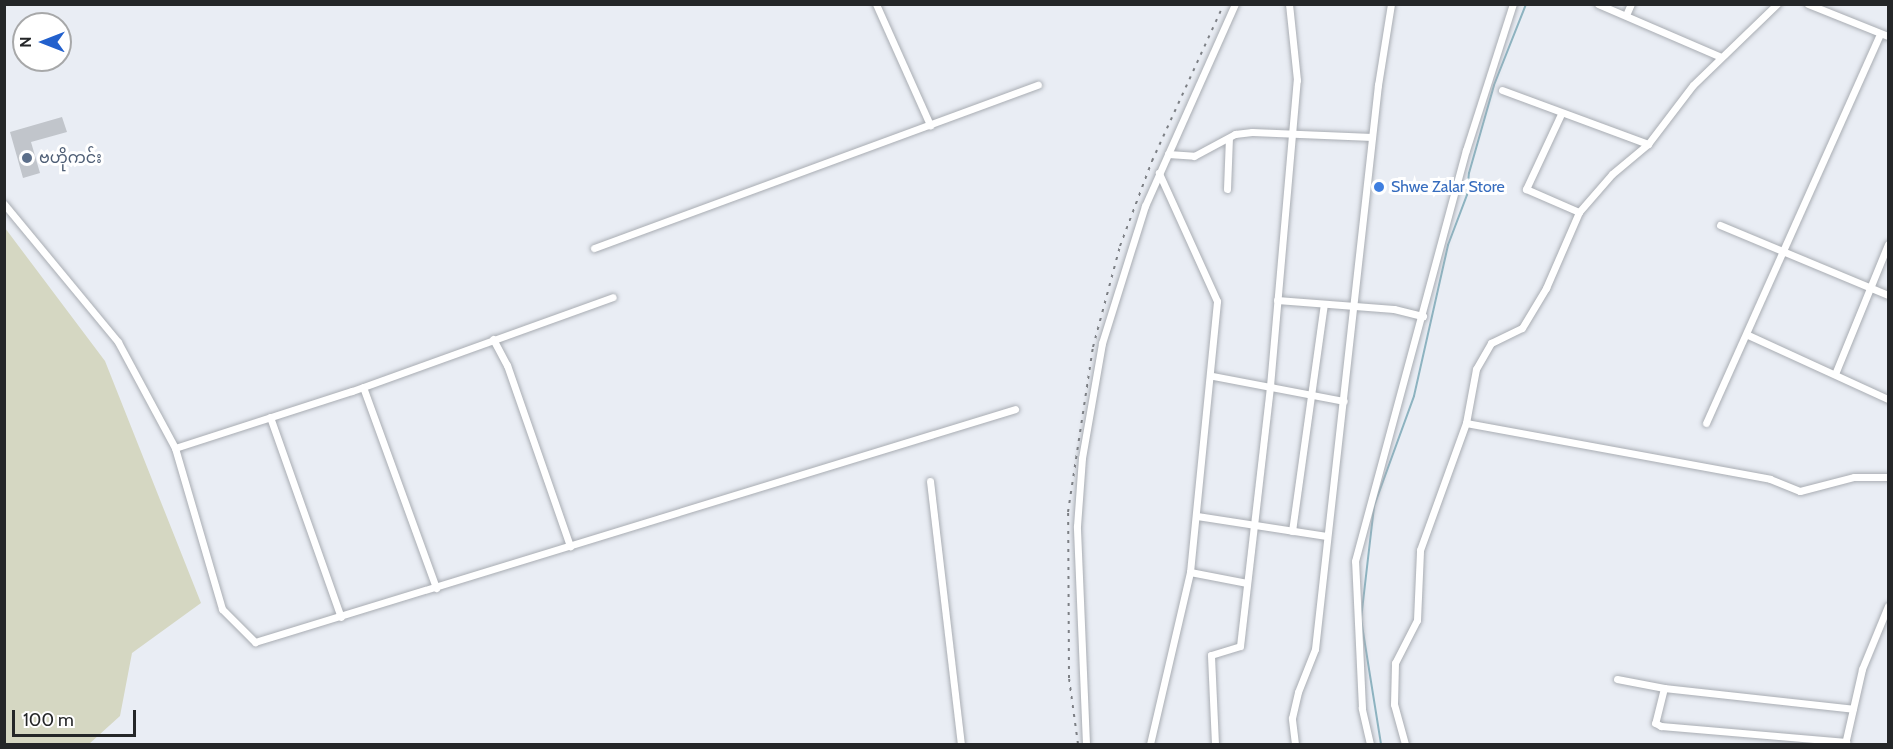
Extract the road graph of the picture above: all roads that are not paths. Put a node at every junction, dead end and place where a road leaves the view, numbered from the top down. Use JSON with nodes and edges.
{"nodes":[{"id":1,"x":876,"y":4,"type":"edge"},
{"id":2,"x":1235,"y":4,"type":"edge"},
{"id":3,"x":1289,"y":4,"type":"edge"},
{"id":4,"x":1391,"y":4,"type":"edge"},
{"id":5,"x":1513,"y":4,"type":"edge"},
{"id":6,"x":1598,"y":4,"type":"edge"},
{"id":7,"x":1631,"y":4,"type":"edge"},
{"id":8,"x":1777,"y":4,"type":"edge"},
{"id":9,"x":1808,"y":4,"type":"edge"},
{"id":10,"x":1626,"y":15,"type":"junction"},
{"id":11,"x":1879,"y":36,"type":"junction"},
{"id":12,"x":1888,"y":36,"type":"edge"},
{"id":13,"x":1721,"y":57,"type":"junction"},
{"id":14,"x":1038,"y":85,"type":"dead end"},
{"id":15,"x":1502,"y":90,"type":"dead end"},
{"id":16,"x":1561,"y":114,"type":"junction"},
{"id":17,"x":930,"y":125,"type":"junction"},
{"id":18,"x":1290,"y":130,"type":"junction"},
{"id":19,"x":1372,"y":137,"type":"junction"},
{"id":20,"x":1229,"y":138,"type":"junction"},
{"id":21,"x":1648,"y":144,"type":"junction"},
{"id":22,"x":1167,"y":154,"type":"junction"},
{"id":23,"x":1159,"y":173,"type":"junction"},
{"id":24,"x":1227,"y":189,"type":"dead end"},
{"id":25,"x":4,"y":204,"type":"edge"},
{"id":26,"x":1579,"y":212,"type":"junction"},
{"id":27,"x":1720,"y":225,"type":"dead end"},
{"id":28,"x":1888,"y":244,"type":"edge"},
{"id":29,"x":594,"y":248,"type":"dead end"},
{"id":30,"x":1785,"y":250,"type":"junction"},
{"id":31,"x":1873,"y":289,"type":"junction"},
{"id":32,"x":1888,"y":295,"type":"edge"},
{"id":33,"x":613,"y":297,"type":"dead end"},
{"id":34,"x":1277,"y":300,"type":"junction"},
{"id":35,"x":1324,"y":304,"type":"junction"},
{"id":36,"x":1355,"y":307,"type":"junction"},
{"id":37,"x":1423,"y":316,"type":"junction"},
{"id":38,"x":1748,"y":335,"type":"junction"},
{"id":39,"x":493,"y":339,"type":"junction"},
{"id":40,"x":1835,"y":375,"type":"junction"},
{"id":41,"x":1213,"y":376,"type":"junction"},
{"id":42,"x":1270,"y":386,"type":"junction"},
{"id":43,"x":363,"y":387,"type":"junction"},
{"id":44,"x":1311,"y":393,"type":"junction"},
{"id":45,"x":1888,"y":399,"type":"edge"},
{"id":46,"x":1344,"y":401,"type":"junction"},
{"id":47,"x":1015,"y":409,"type":"dead end"},
{"id":48,"x":270,"y":417,"type":"junction"},
{"id":49,"x":1466,"y":423,"type":"junction"},
{"id":50,"x":1706,"y":423,"type":"dead end"},
{"id":51,"x":175,"y":448,"type":"junction"},
{"id":52,"x":1888,"y":477,"type":"edge"},
{"id":53,"x":930,"y":481,"type":"dead end"},
{"id":54,"x":1197,"y":516,"type":"junction"},
{"id":55,"x":1254,"y":524,"type":"junction"},
{"id":56,"x":1293,"y":531,"type":"junction"},
{"id":57,"x":1326,"y":536,"type":"junction"},
{"id":58,"x":570,"y":546,"type":"junction"},
{"id":59,"x":1190,"y":572,"type":"junction"},
{"id":60,"x":1247,"y":583,"type":"junction"},
{"id":61,"x":436,"y":588,"type":"junction"},
{"id":62,"x":1888,"y":606,"type":"edge"},
{"id":63,"x":340,"y":616,"type":"junction"},
{"id":64,"x":1617,"y":679,"type":"dead end"},
{"id":65,"x":1664,"y":688,"type":"junction"},
{"id":66,"x":1853,"y":709,"type":"junction"},
{"id":67,"x":1845,"y":743,"type":"edge"},
{"id":68,"x":961,"y":744,"type":"edge"},
{"id":69,"x":1086,"y":744,"type":"edge"},
{"id":70,"x":1150,"y":744,"type":"edge"},
{"id":71,"x":1215,"y":744,"type":"edge"},
{"id":72,"x":1295,"y":744,"type":"edge"},
{"id":73,"x":1370,"y":744,"type":"edge"},
{"id":74,"x":1405,"y":744,"type":"edge"}],
"edges":[{"from":1,"to":17,"type":"street"},
{"from":2,"to":22,"type":"street"},
{"from":3,"to":18,"type":"street"},
{"from":4,"to":19,"type":"street"},
{"from":5,"to":37,"type":"street"},
{"from":6,"to":10,"type":"street"},
{"from":7,"to":10,"type":"street"},
{"from":8,"to":13,"type":"street"},
{"from":9,"to":11,"type":"street"},
{"from":10,"to":13,"type":"street"},
{"from":11,"to":12,"type":"street"},
{"from":11,"to":30,"type":"street"},
{"from":13,"to":21,"type":"street"},
{"from":14,"to":17,"type":"street"},
{"from":15,"to":16,"type":"street"},
{"from":16,"to":21,"type":"street"},
{"from":16,"to":26,"type":"street"},
{"from":17,"to":29,"type":"street"},
{"from":18,"to":19,"type":"street"},
{"from":18,"to":20,"type":"street"},
{"from":18,"to":34,"type":"street"},
{"from":19,"to":36,"type":"street"},
{"from":20,"to":22,"type":"street"},
{"from":20,"to":24,"type":"street"},
{"from":21,"to":26,"type":"street"},
{"from":22,"to":23,"type":"street"},
{"from":23,"to":41,"type":"street"},
{"from":23,"to":69,"type":"street"},
{"from":25,"to":51,"type":"street"},
{"from":26,"to":49,"type":"street"},
{"from":27,"to":30,"type":"street"},
{"from":28,"to":31,"type":"street"},
{"from":30,"to":31,"type":"street"},
{"from":30,"to":38,"type":"street"},
{"from":31,"to":32,"type":"street"},
{"from":31,"to":40,"type":"street"},
{"from":33,"to":39,"type":"street"},
{"from":34,"to":35,"type":"street"},
{"from":34,"to":42,"type":"street"},
{"from":35,"to":36,"type":"street"},
{"from":35,"to":44,"type":"street"},
{"from":36,"to":37,"type":"street"},
{"from":36,"to":46,"type":"street"},
{"from":37,"to":73,"type":"street"},
{"from":38,"to":40,"type":"street"},
{"from":38,"to":50,"type":"street"},
{"from":39,"to":43,"type":"street"},
{"from":39,"to":58,"type":"street"},
{"from":40,"to":45,"type":"street"},
{"from":41,"to":42,"type":"street"},
{"from":41,"to":54,"type":"street"},
{"from":42,"to":44,"type":"street"},
{"from":42,"to":55,"type":"street"},
{"from":43,"to":48,"type":"street"},
{"from":43,"to":61,"type":"street"},
{"from":44,"to":46,"type":"street"},
{"from":44,"to":56,"type":"street"},
{"from":46,"to":57,"type":"street"},
{"from":47,"to":58,"type":"street"},
{"from":48,"to":51,"type":"street"},
{"from":48,"to":63,"type":"street"},
{"from":49,"to":52,"type":"street"},
{"from":49,"to":74,"type":"street"},
{"from":51,"to":63,"type":"street"},
{"from":53,"to":68,"type":"street"},
{"from":54,"to":55,"type":"street"},
{"from":54,"to":59,"type":"street"},
{"from":55,"to":56,"type":"street"},
{"from":55,"to":60,"type":"street"},
{"from":56,"to":57,"type":"street"},
{"from":57,"to":72,"type":"street"},
{"from":58,"to":61,"type":"street"},
{"from":59,"to":60,"type":"street"},
{"from":59,"to":70,"type":"street"},
{"from":60,"to":71,"type":"street"},
{"from":61,"to":63,"type":"street"},
{"from":62,"to":66,"type":"street"},
{"from":64,"to":65,"type":"street"},
{"from":65,"to":66,"type":"street"},
{"from":65,"to":67,"type":"street"},
{"from":66,"to":67,"type":"street"}]}
